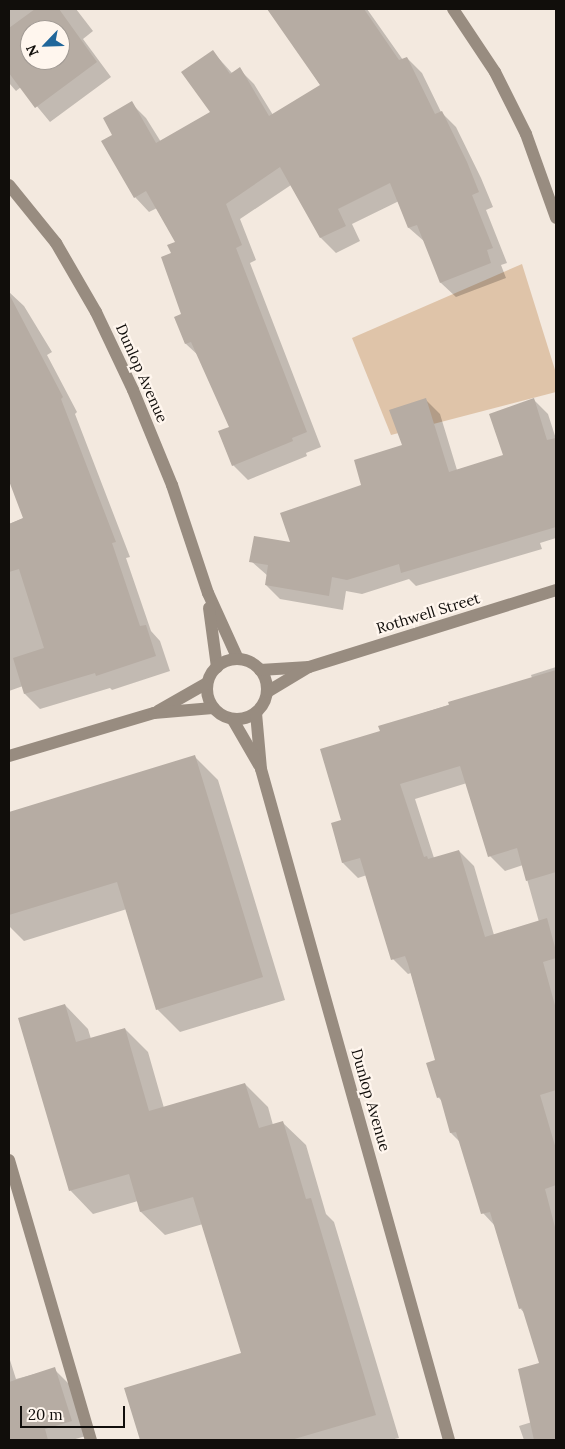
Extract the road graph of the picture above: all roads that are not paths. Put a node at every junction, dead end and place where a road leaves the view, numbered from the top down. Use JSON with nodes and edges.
{"nodes":[{"id":1,"x":453,"y":9,"type":"edge"},
{"id":2,"x":9,"y":185,"type":"edge"},
{"id":3,"x":556,"y":218,"type":"edge"},
{"id":4,"x":556,"y":590,"type":"edge"},
{"id":5,"x":208,"y":593,"type":"junction"},
{"id":6,"x":238,"y":659,"type":"junction"},
{"id":7,"x":309,"y":666,"type":"junction"},
{"id":8,"x":217,"y":667,"type":"junction"},
{"id":9,"x":260,"y":670,"type":"junction"},
{"id":10,"x":207,"y":683,"type":"junction"},
{"id":11,"x":267,"y":692,"type":"junction"},
{"id":12,"x":213,"y":708,"type":"junction"},
{"id":13,"x":154,"y":713,"type":"junction"},
{"id":14,"x":256,"y":713,"type":"junction"},
{"id":15,"x":233,"y":720,"type":"junction"},
{"id":16,"x":9,"y":756,"type":"edge"},
{"id":17,"x":261,"y":769,"type":"junction"},
{"id":18,"x":9,"y":1160,"type":"edge"},
{"id":19,"x":92,"y":1440,"type":"edge"},
{"id":20,"x":449,"y":1440,"type":"edge"}],
"edges":[{"from":1,"to":3,"type":"street"},
{"from":2,"to":5,"type":"street","name":"Dunlop Avenue"},
{"from":4,"to":7,"type":"street","name":"Rothwell Street"},
{"from":5,"to":6,"type":"street","name":"Dunlop Avenue"},
{"from":5,"to":8,"type":"street","name":"Dunlop Avenue"},
{"from":6,"to":8,"type":"street"},
{"from":6,"to":9,"type":"street"},
{"from":7,"to":9,"type":"street","name":"Rothwell Street"},
{"from":7,"to":11,"type":"street","name":"Rothwell Street"},
{"from":8,"to":10,"type":"street"},
{"from":9,"to":11,"type":"street"},
{"from":10,"to":12,"type":"street"},
{"from":10,"to":13,"type":"street"},
{"from":11,"to":14,"type":"street"},
{"from":12,"to":13,"type":"street"},
{"from":12,"to":15,"type":"street"},
{"from":13,"to":16,"type":"street"},
{"from":14,"to":15,"type":"street"},
{"from":14,"to":17,"type":"street","name":"Dunlop Avenue"},
{"from":15,"to":17,"type":"street","name":"Dunlop Avenue"},
{"from":17,"to":20,"type":"street","name":"Dunlop Avenue"},
{"from":18,"to":19,"type":"street"}]}
